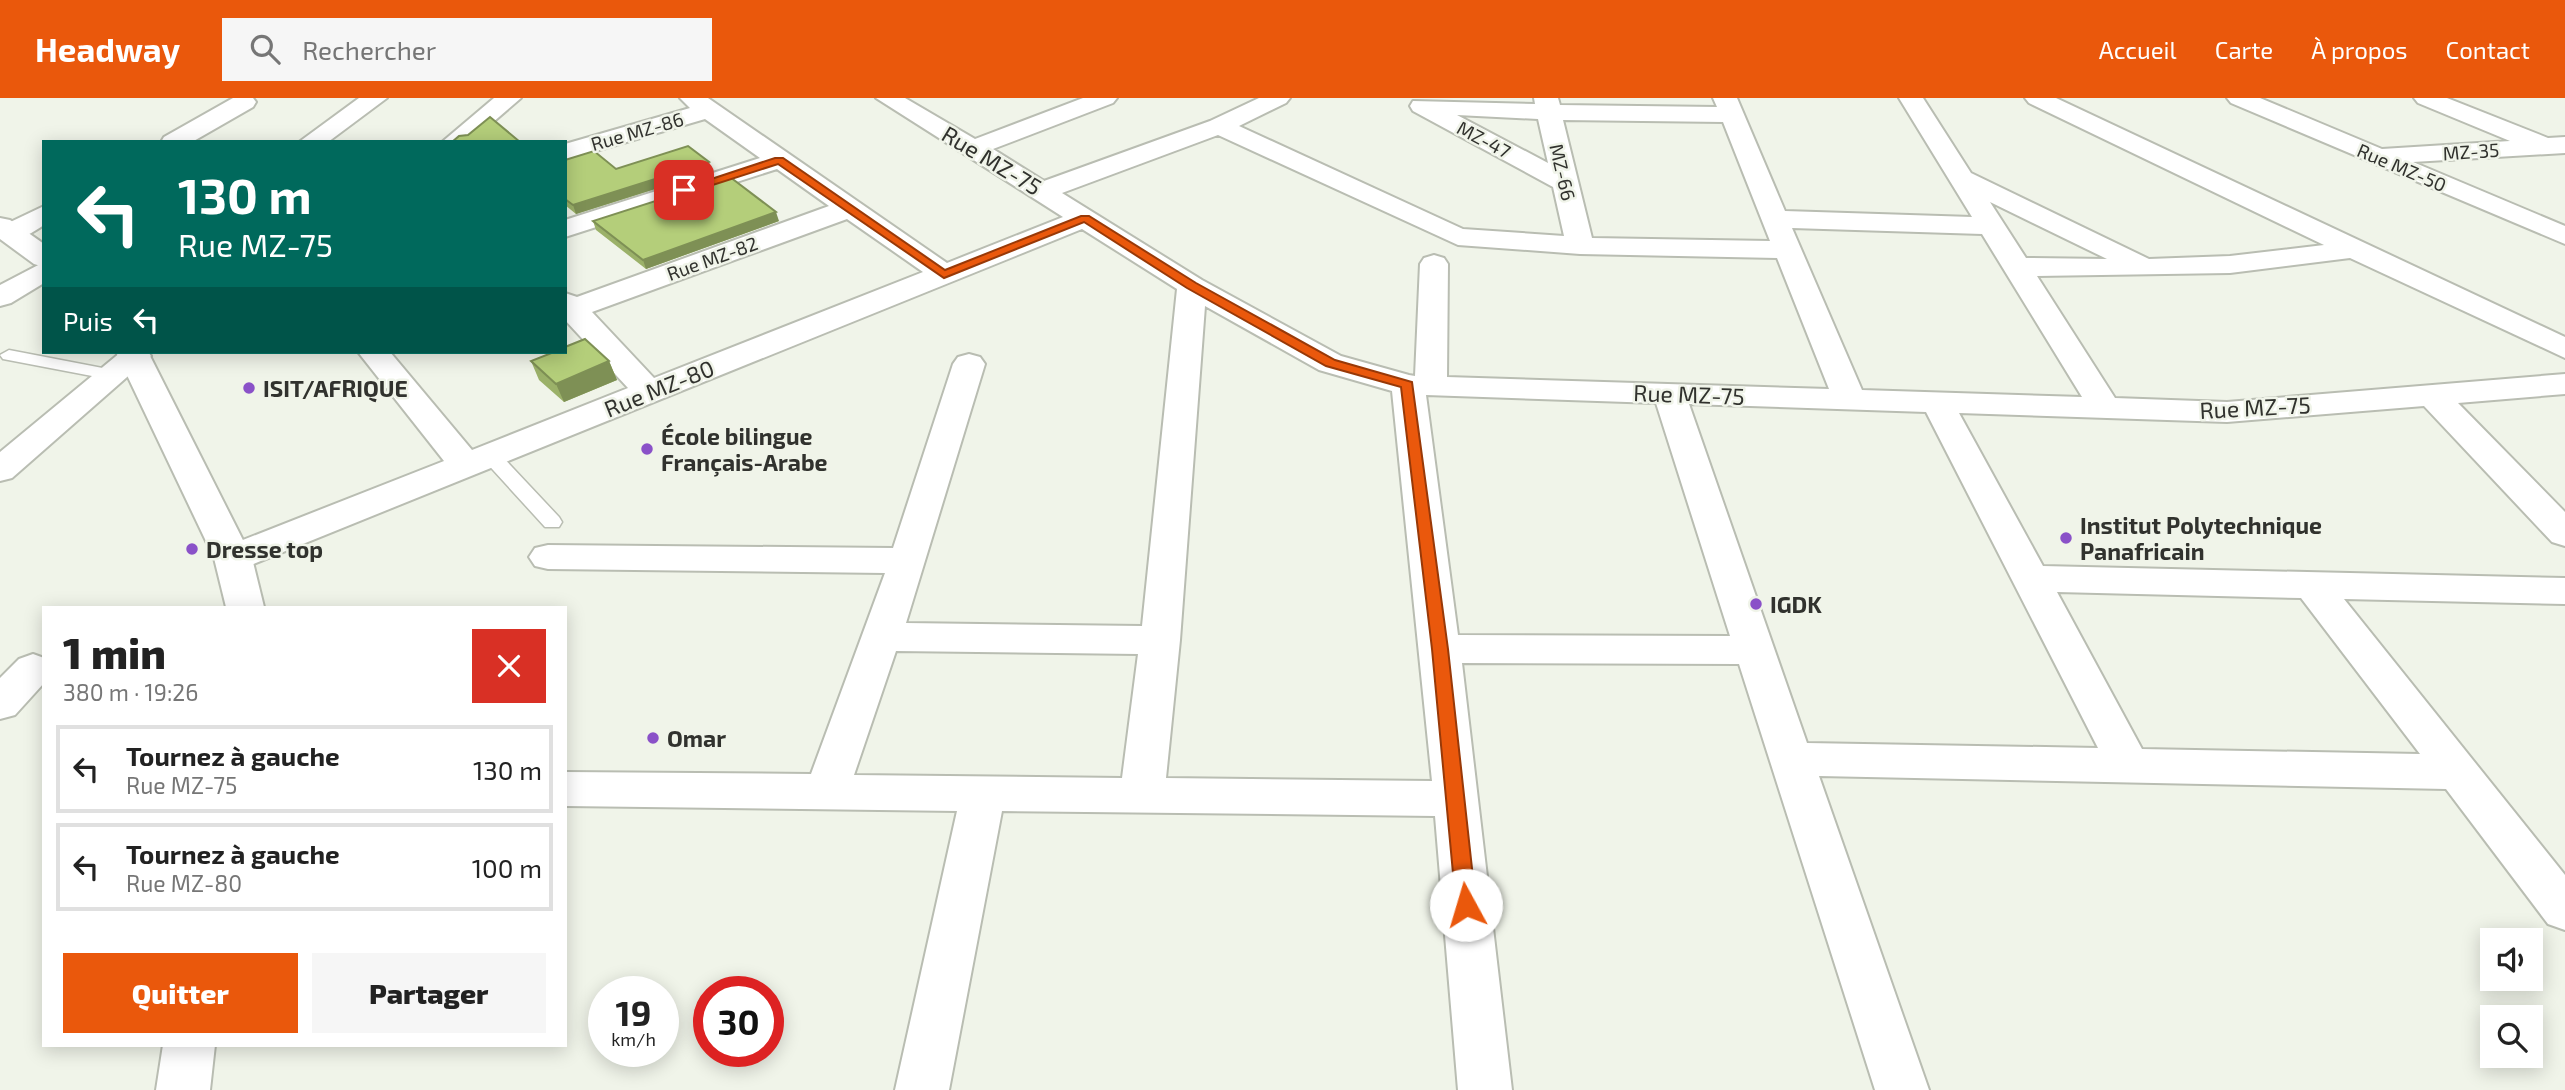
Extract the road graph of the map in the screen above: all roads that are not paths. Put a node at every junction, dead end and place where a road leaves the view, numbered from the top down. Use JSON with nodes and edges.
{"nodes":[{"id":1,"x":375,"y":98,"type":"edge"},
{"id":2,"x":509,"y":98,"type":"edge"},
{"id":3,"x":1105,"y":98,"type":"edge"},
{"id":4,"x":1278,"y":98,"type":"edge"},
{"id":5,"x":1911,"y":98,"type":"edge"},
{"id":6,"x":2037,"y":98,"type":"edge"},
{"id":7,"x":2238,"y":98,"type":"edge"},
{"id":8,"x":2426,"y":98,"type":"edge"},
{"id":9,"x":896,"y":99,"type":"edge"},
{"id":10,"x":244,"y":102,"type":"dead end"},
{"id":11,"x":1411,"y":102,"type":"edge"},
{"id":12,"x":700,"y":104,"type":"edge"},
{"id":13,"x":1547,"y":105,"type":"edge"},
{"id":14,"x":1728,"y":106,"type":"edge"},
{"id":15,"x":1219,"y":125,"type":"junction"},
{"id":16,"x":177,"y":140,"type":"edge"},
{"id":17,"x":314,"y":140,"type":"edge"},
{"id":18,"x":456,"y":140,"type":"edge"},
{"id":19,"x":2555,"y":146,"type":"edge"},
{"id":20,"x":974,"y":148,"type":"junction"},
{"id":21,"x":567,"y":151,"type":"edge"},
{"id":22,"x":2378,"y":157,"type":"junction"},
{"id":23,"x":779,"y":160,"type":"junction"},
{"id":24,"x":1961,"y":178,"type":"junction"},
{"id":25,"x":1565,"y":183,"type":"junction"},
{"id":26,"x":1042,"y":191,"type":"junction"},
{"id":27,"x":850,"y":208,"type":"junction"},
{"id":28,"x":42,"y":215,"type":"edge"},
{"id":29,"x":1085,"y":218,"type":"junction"},
{"id":30,"x":1775,"y":219,"type":"junction"},
{"id":31,"x":1991,"y":226,"type":"junction"},
{"id":32,"x":567,"y":228,"type":"edge"},
{"id":33,"x":6,"y":229,"type":"edge"},
{"id":34,"x":2565,"y":236,"type":"edge"},
{"id":35,"x":1580,"y":246,"type":"junction"},
{"id":36,"x":2358,"y":248,"type":"junction"},
{"id":37,"x":1787,"y":250,"type":"junction"},
{"id":38,"x":42,"y":256,"type":"edge"},
{"id":39,"x":1434,"y":264,"type":"dead end"},
{"id":40,"x":2016,"y":267,"type":"junction"},
{"id":41,"x":2148,"y":269,"type":"junction"},
{"id":42,"x":42,"y":272,"type":"edge"},
{"id":43,"x":944,"y":274,"type":"junction"},
{"id":44,"x":1192,"y":286,"type":"junction"},
{"id":45,"x":0,"y":298,"type":"edge"},
{"id":46,"x":569,"y":305,"type":"edge"},
{"id":47,"x":2565,"y":349,"type":"edge"},
{"id":48,"x":376,"y":354,"type":"edge"},
{"id":49,"x":9,"y":355,"type":"dead end"},
{"id":50,"x":127,"y":361,"type":"edge"},
{"id":51,"x":969,"y":363,"type":"dead end"},
{"id":52,"x":2565,"y":384,"type":"edge"},
{"id":53,"x":1419,"y":385,"type":"junction"},
{"id":54,"x":649,"y":392,"type":"junction"},
{"id":55,"x":1669,"y":393,"type":"junction"},
{"id":56,"x":2432,"y":395,"type":"junction"},
{"id":57,"x":1850,"y":400,"type":"junction"},
{"id":58,"x":1937,"y":402,"type":"junction"},
{"id":59,"x":2105,"y":408,"type":"junction"},
{"id":60,"x":478,"y":460,"type":"junction"},
{"id":61,"x":0,"y":470,"type":"edge"},
{"id":62,"x":2565,"y":534,"type":"edge"},
{"id":63,"x":550,"y":540,"type":"joint"},
{"id":64,"x":233,"y":558,"type":"junction"},
{"id":65,"x":908,"y":561,"type":"junction"},
{"id":66,"x":2030,"y":579,"type":"junction"},
{"id":67,"x":2312,"y":585,"type":"junction"},
{"id":68,"x":2565,"y":591,"type":"edge"},
{"id":69,"x":245,"y":606,"type":"edge"},
{"id":70,"x":880,"y":637,"type":"junction"},
{"id":71,"x":1160,"y":640,"type":"junction"},
{"id":72,"x":1440,"y":649,"type":"junction"},
{"id":73,"x":1755,"y":650,"type":"junction"},
{"id":74,"x":33,"y":668,"type":"dead end"},
{"id":75,"x":0,"y":704,"type":"edge"},
{"id":76,"x":1792,"y":760,"type":"junction"},
{"id":77,"x":2129,"y":766,"type":"junction"},
{"id":78,"x":2457,"y":772,"type":"junction"},
{"id":79,"x":567,"y":789,"type":"edge"},
{"id":80,"x":826,"y":793,"type":"junction"},
{"id":81,"x":983,"y":793,"type":"junction"},
{"id":82,"x":1142,"y":795,"type":"junction"},
{"id":83,"x":1455,"y":799,"type":"junction"},
{"id":84,"x":2565,"y":910,"type":"edge"},
{"id":85,"x":189,"y":1047,"type":"edge"},
{"id":86,"x":183,"y":1090,"type":"edge"},
{"id":87,"x":922,"y":1090,"type":"edge"},
{"id":88,"x":1485,"y":1090,"type":"edge"},
{"id":89,"x":1902,"y":1090,"type":"edge"}],
"edges":[{"from":1,"to":17,"type":"street"},
{"from":2,"to":18,"type":"street"},
{"from":3,"to":20,"type":"street"},
{"from":4,"to":15,"type":"street"},
{"from":5,"to":24,"type":"street"},
{"from":6,"to":36,"type":"street"},
{"from":7,"to":22,"type":"street","name":"Rue MZ-50"},
{"from":8,"to":19,"type":"street"},
{"from":9,"to":20,"type":"street","name":"Rue MZ-75"},
{"from":10,"to":16,"type":"street"},
{"from":11,"to":13,"type":"street"},
{"from":11,"to":25,"type":"street","name":"MZ-47"},
{"from":12,"to":21,"type":"street","name":"Rue MZ-86"},
{"from":12,"to":23,"type":"street"},
{"from":13,"to":14,"type":"street"},
{"from":13,"to":25,"type":"street","name":"MZ-66"},
{"from":14,"to":30,"type":"street"},
{"from":15,"to":26,"type":"street"},
{"from":15,"to":35,"type":"street"},
{"from":19,"to":22,"type":"street","name":"MZ-35"},
{"from":20,"to":26,"type":"street","name":"Rue MZ-75"},
{"from":22,"to":34,"type":"street","name":"Rue MZ-50"},
{"from":23,"to":27,"type":"street"},
{"from":23,"to":32,"type":"street"},
{"from":24,"to":31,"type":"street"},
{"from":24,"to":41,"type":"street"},
{"from":25,"to":35,"type":"street","name":"MZ-66"},
{"from":26,"to":29,"type":"street","name":"Rue MZ-75"},
{"from":27,"to":43,"type":"street"},
{"from":27,"to":46,"type":"street","name":"Rue MZ-82"},
{"from":28,"to":33,"type":"street"},
{"from":29,"to":43,"type":"street","name":"Rue MZ-80"},
{"from":29,"to":44,"type":"street","name":"Rue MZ-75"},
{"from":30,"to":31,"type":"street"},
{"from":30,"to":37,"type":"street"},
{"from":31,"to":40,"type":"street"},
{"from":33,"to":38,"type":"street"},
{"from":35,"to":37,"type":"street"},
{"from":36,"to":41,"type":"street"},
{"from":36,"to":47,"type":"street"},
{"from":37,"to":57,"type":"street"},
{"from":39,"to":53,"type":"street"},
{"from":40,"to":41,"type":"street"},
{"from":40,"to":59,"type":"street"},
{"from":42,"to":45,"type":"street"},
{"from":43,"to":54,"type":"street","name":"Rue MZ-80"},
{"from":44,"to":53,"type":"street","name":"Rue MZ-75"},
{"from":44,"to":71,"type":"street"},
{"from":46,"to":54,"type":"street"},
{"from":48,"to":60,"type":"street"},
{"from":49,"to":50,"type":"lane"},
{"from":50,"to":61,"type":"street"},
{"from":50,"to":64,"type":"street"},
{"from":51,"to":65,"type":"street"},
{"from":52,"to":56,"type":"street","name":"Rue MZ-75"},
{"from":53,"to":55,"type":"street","name":"Rue MZ-75"},
{"from":53,"to":72,"type":"street"},
{"from":54,"to":60,"type":"street","name":"Rue MZ-80"},
{"from":55,"to":57,"type":"street","name":"Rue MZ-75"},
{"from":55,"to":73,"type":"street"},
{"from":56,"to":59,"type":"street","name":"Rue MZ-75"},
{"from":56,"to":62,"type":"street"},
{"from":57,"to":58,"type":"street","name":"Rue MZ-75"},
{"from":58,"to":59,"type":"street","name":"Rue MZ-75"},
{"from":58,"to":66,"type":"street"},
{"from":60,"to":63,"type":"lane"},
{"from":60,"to":64,"type":"street","name":"Rue MZ-80"},
{"from":63,"to":65,"type":"street"},
{"from":64,"to":69,"type":"street"},
{"from":65,"to":70,"type":"street"},
{"from":66,"to":67,"type":"street"},
{"from":66,"to":77,"type":"street"},
{"from":67,"to":68,"type":"street"},
{"from":67,"to":78,"type":"street"},
{"from":70,"to":71,"type":"street"},
{"from":70,"to":80,"type":"street"},
{"from":71,"to":82,"type":"street"},
{"from":72,"to":73,"type":"street"},
{"from":72,"to":83,"type":"street"},
{"from":73,"to":76,"type":"street"},
{"from":74,"to":75,"type":"street"},
{"from":76,"to":77,"type":"street"},
{"from":76,"to":89,"type":"street"},
{"from":77,"to":78,"type":"street"},
{"from":78,"to":84,"type":"street"},
{"from":79,"to":80,"type":"street"},
{"from":80,"to":81,"type":"street"},
{"from":81,"to":82,"type":"street"},
{"from":81,"to":87,"type":"street"},
{"from":82,"to":83,"type":"street"},
{"from":83,"to":88,"type":"street"},
{"from":85,"to":86,"type":"street"}]}
